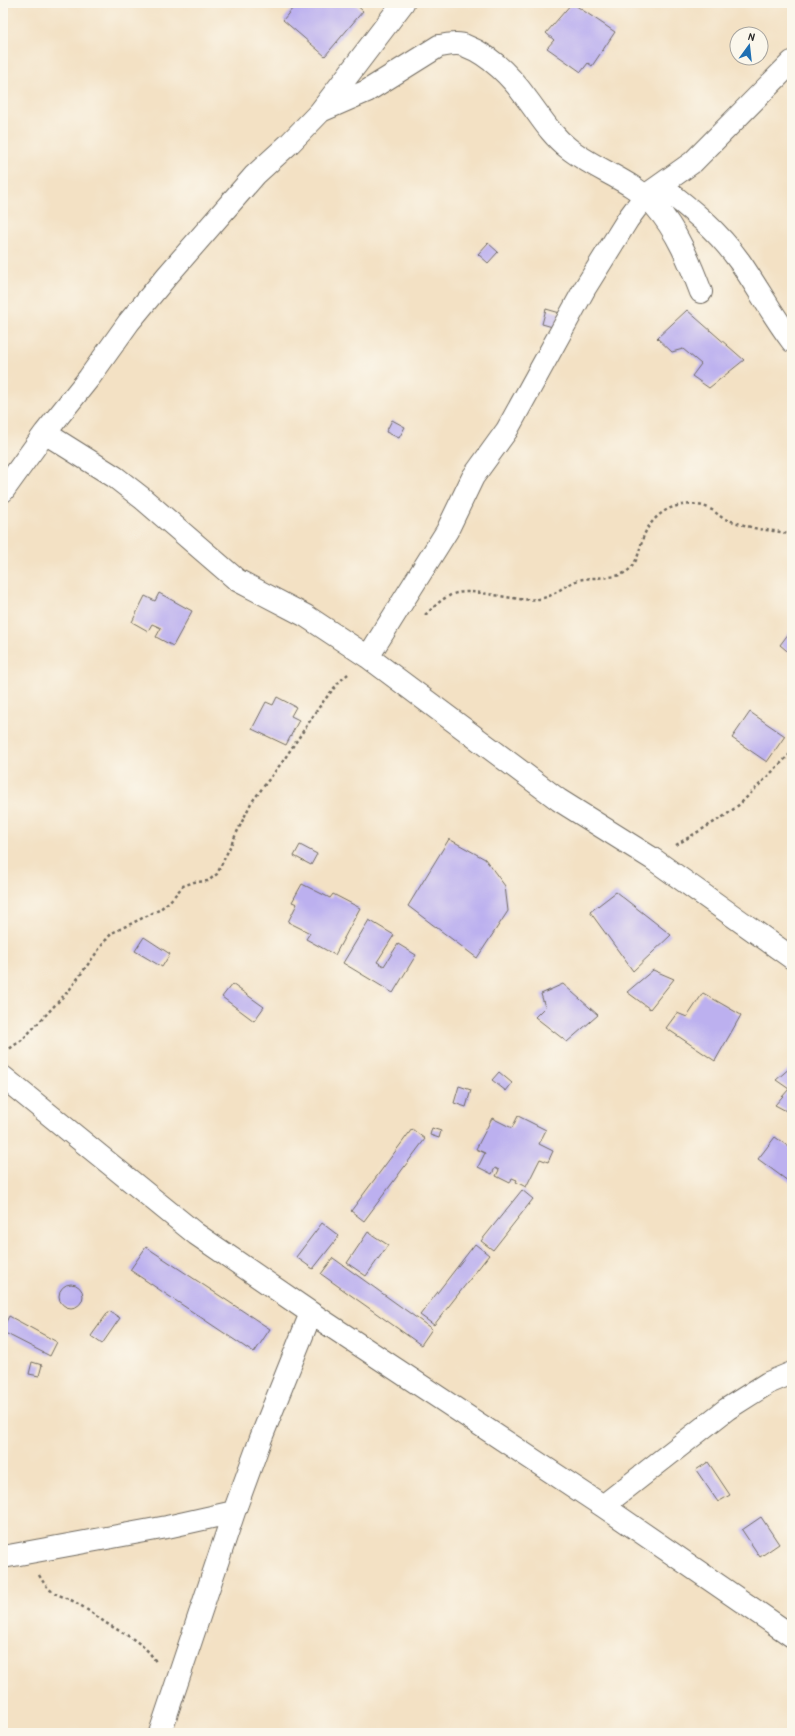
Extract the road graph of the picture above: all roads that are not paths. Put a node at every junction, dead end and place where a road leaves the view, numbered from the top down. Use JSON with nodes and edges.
{"nodes":[{"id":1,"x":403,"y":3,"type":"edge"},
{"id":2,"x":792,"y":62,"type":"edge"},
{"id":3,"x":320,"y":112,"type":"junction"},
{"id":4,"x":653,"y":191,"type":"junction"},
{"id":5,"x":701,"y":292,"type":"dead end"},
{"id":6,"x":792,"y":341,"type":"edge"},
{"id":7,"x":45,"y":433,"type":"junction"},
{"id":8,"x":3,"y":491,"type":"edge"},
{"id":9,"x":368,"y":657,"type":"junction"},
{"id":10,"x":792,"y":958,"type":"edge"},
{"id":11,"x":3,"y":1077,"type":"edge"},
{"id":12,"x":311,"y":1313,"type":"junction"},
{"id":13,"x":792,"y":1373,"type":"edge"},
{"id":14,"x":603,"y":1506,"type":"junction"},
{"id":15,"x":234,"y":1512,"type":"junction"},
{"id":16,"x":10,"y":1553,"type":"edge"},
{"id":17,"x":792,"y":1636,"type":"edge"},
{"id":18,"x":160,"y":1733,"type":"edge"}],
"edges":[{"from":1,"to":3,"type":"street"},
{"from":2,"to":4,"type":"street"},
{"from":3,"to":4,"type":"street"},
{"from":3,"to":7,"type":"street"},
{"from":4,"to":5,"type":"street"},
{"from":4,"to":6,"type":"street"},
{"from":4,"to":9,"type":"street"},
{"from":7,"to":8,"type":"street"},
{"from":7,"to":9,"type":"street"},
{"from":9,"to":10,"type":"street"},
{"from":11,"to":12,"type":"street"},
{"from":12,"to":14,"type":"street"},
{"from":12,"to":15,"type":"street"},
{"from":13,"to":14,"type":"street"},
{"from":14,"to":17,"type":"street"},
{"from":15,"to":16,"type":"street"},
{"from":15,"to":18,"type":"street"}]}
